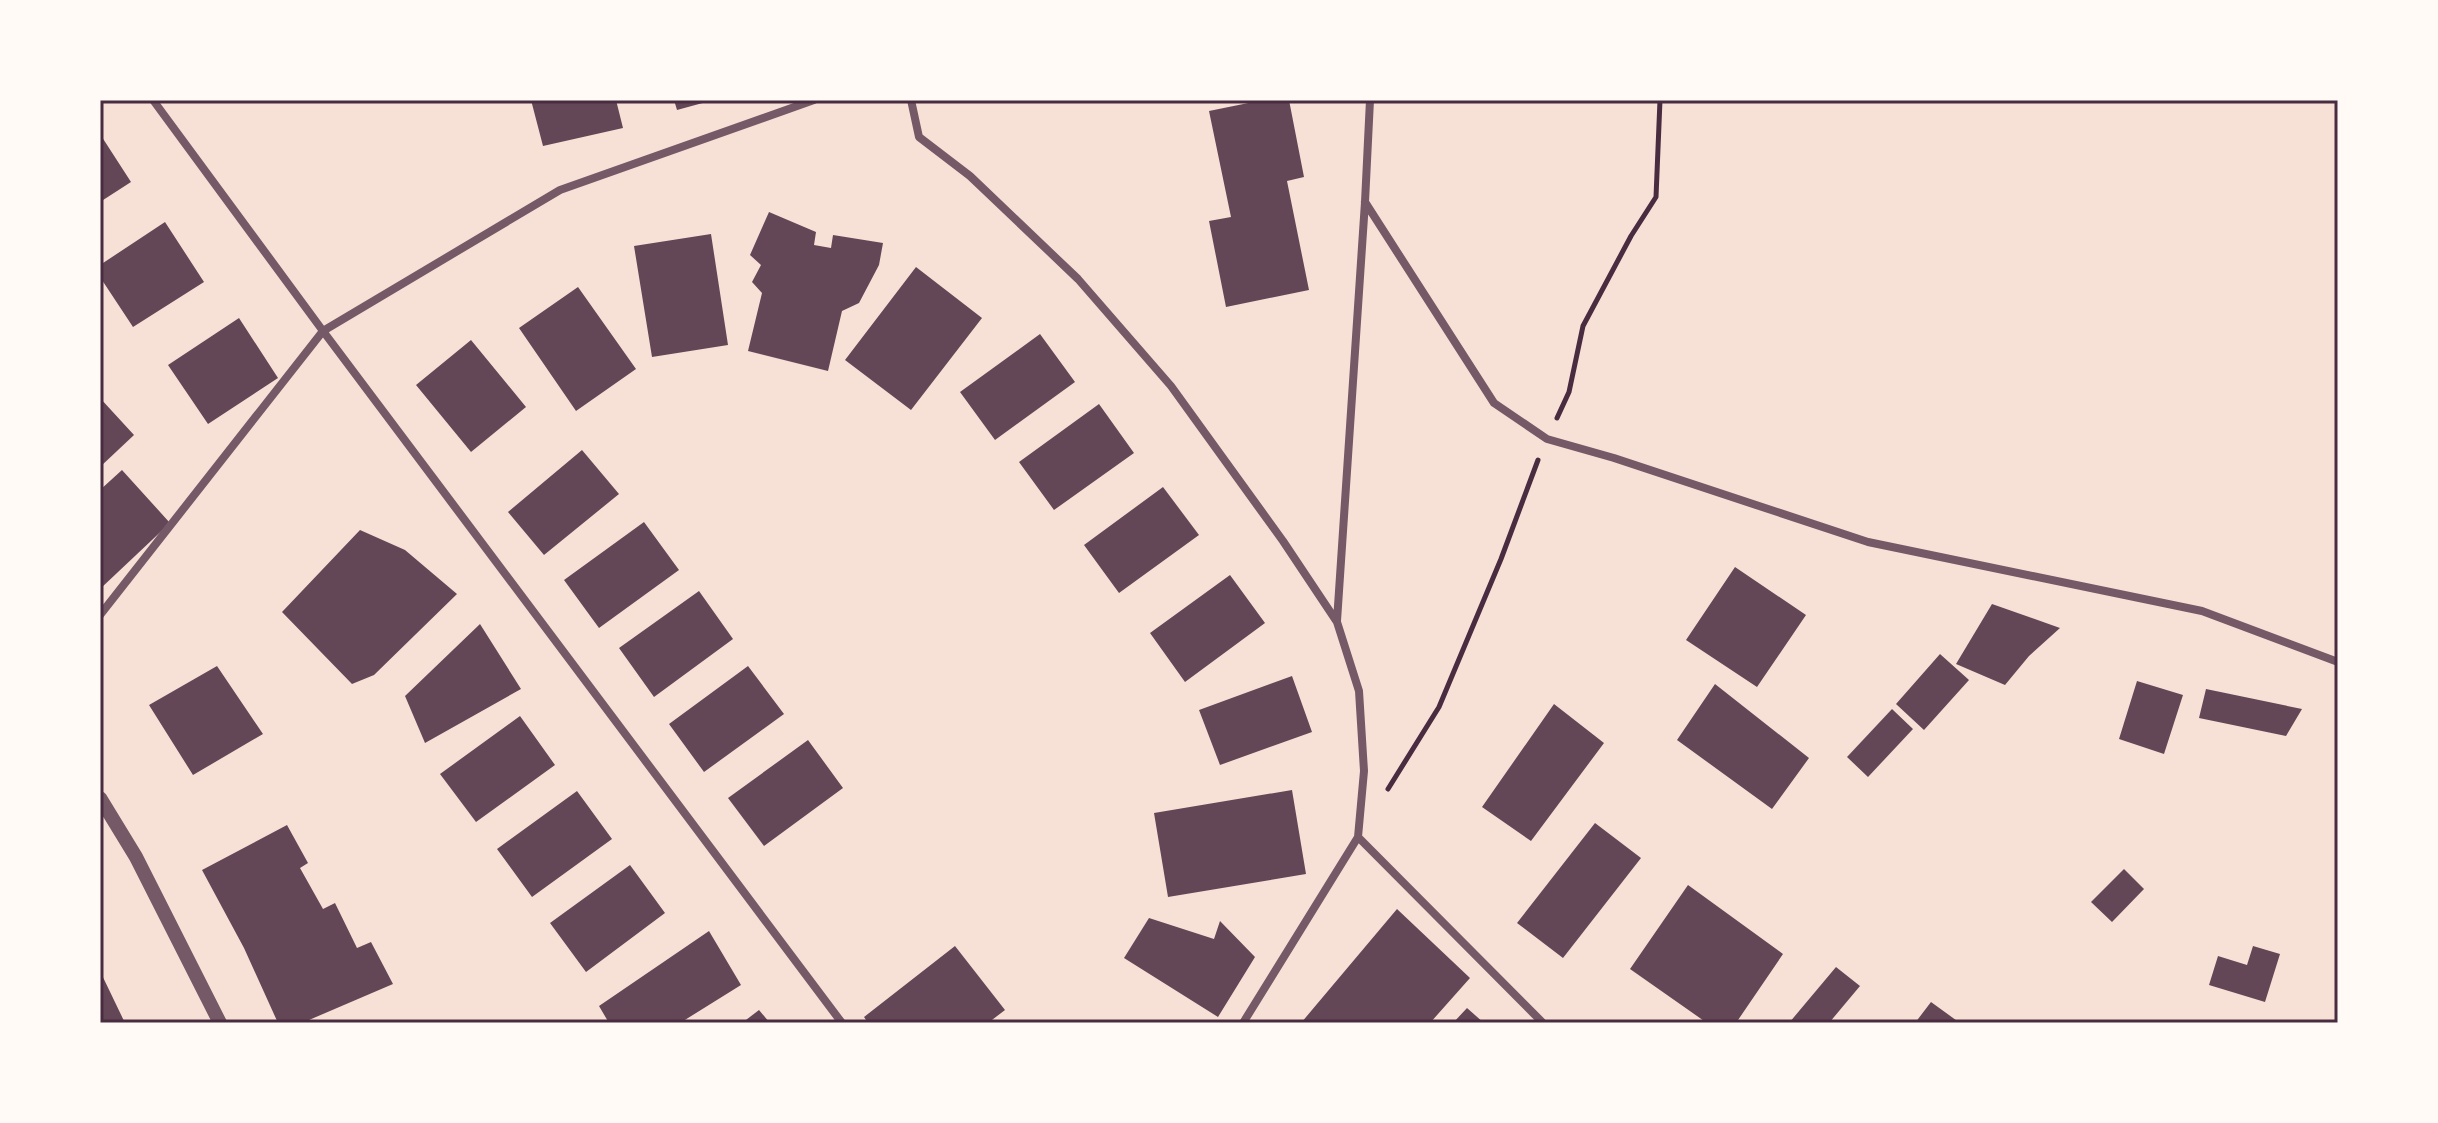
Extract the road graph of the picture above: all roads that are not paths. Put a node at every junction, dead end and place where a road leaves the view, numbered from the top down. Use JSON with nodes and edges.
{"nodes":[{"id":1,"x":153,"y":100,"type":"edge"},
{"id":2,"x":814,"y":100,"type":"edge"},
{"id":3,"x":911,"y":100,"type":"edge"},
{"id":4,"x":1370,"y":100,"type":"edge"},
{"id":5,"x":1365,"y":202,"type":"junction"},
{"id":6,"x":323,"y":331,"type":"junction"},
{"id":7,"x":100,"y":615,"type":"edge"},
{"id":8,"x":1337,"y":622,"type":"junction"},
{"id":9,"x":2338,"y":662,"type":"edge"},
{"id":10,"x":100,"y":798,"type":"edge"},
{"id":11,"x":1358,"y":837,"type":"junction"},
{"id":12,"x":220,"y":1023,"type":"edge"},
{"id":13,"x":842,"y":1023,"type":"edge"},
{"id":14,"x":1243,"y":1023,"type":"edge"},
{"id":15,"x":1543,"y":1023,"type":"edge"}],
"edges":[{"from":1,"to":6,"type":"street"},
{"from":2,"to":6,"type":"street"},
{"from":3,"to":8,"type":"street"},
{"from":4,"to":5,"type":"street"},
{"from":5,"to":8,"type":"street"},
{"from":5,"to":9,"type":"street"},
{"from":6,"to":7,"type":"street"},
{"from":6,"to":13,"type":"street"},
{"from":8,"to":11,"type":"street"},
{"from":10,"to":12,"type":"street"},
{"from":11,"to":14,"type":"street"},
{"from":11,"to":15,"type":"street"}]}
